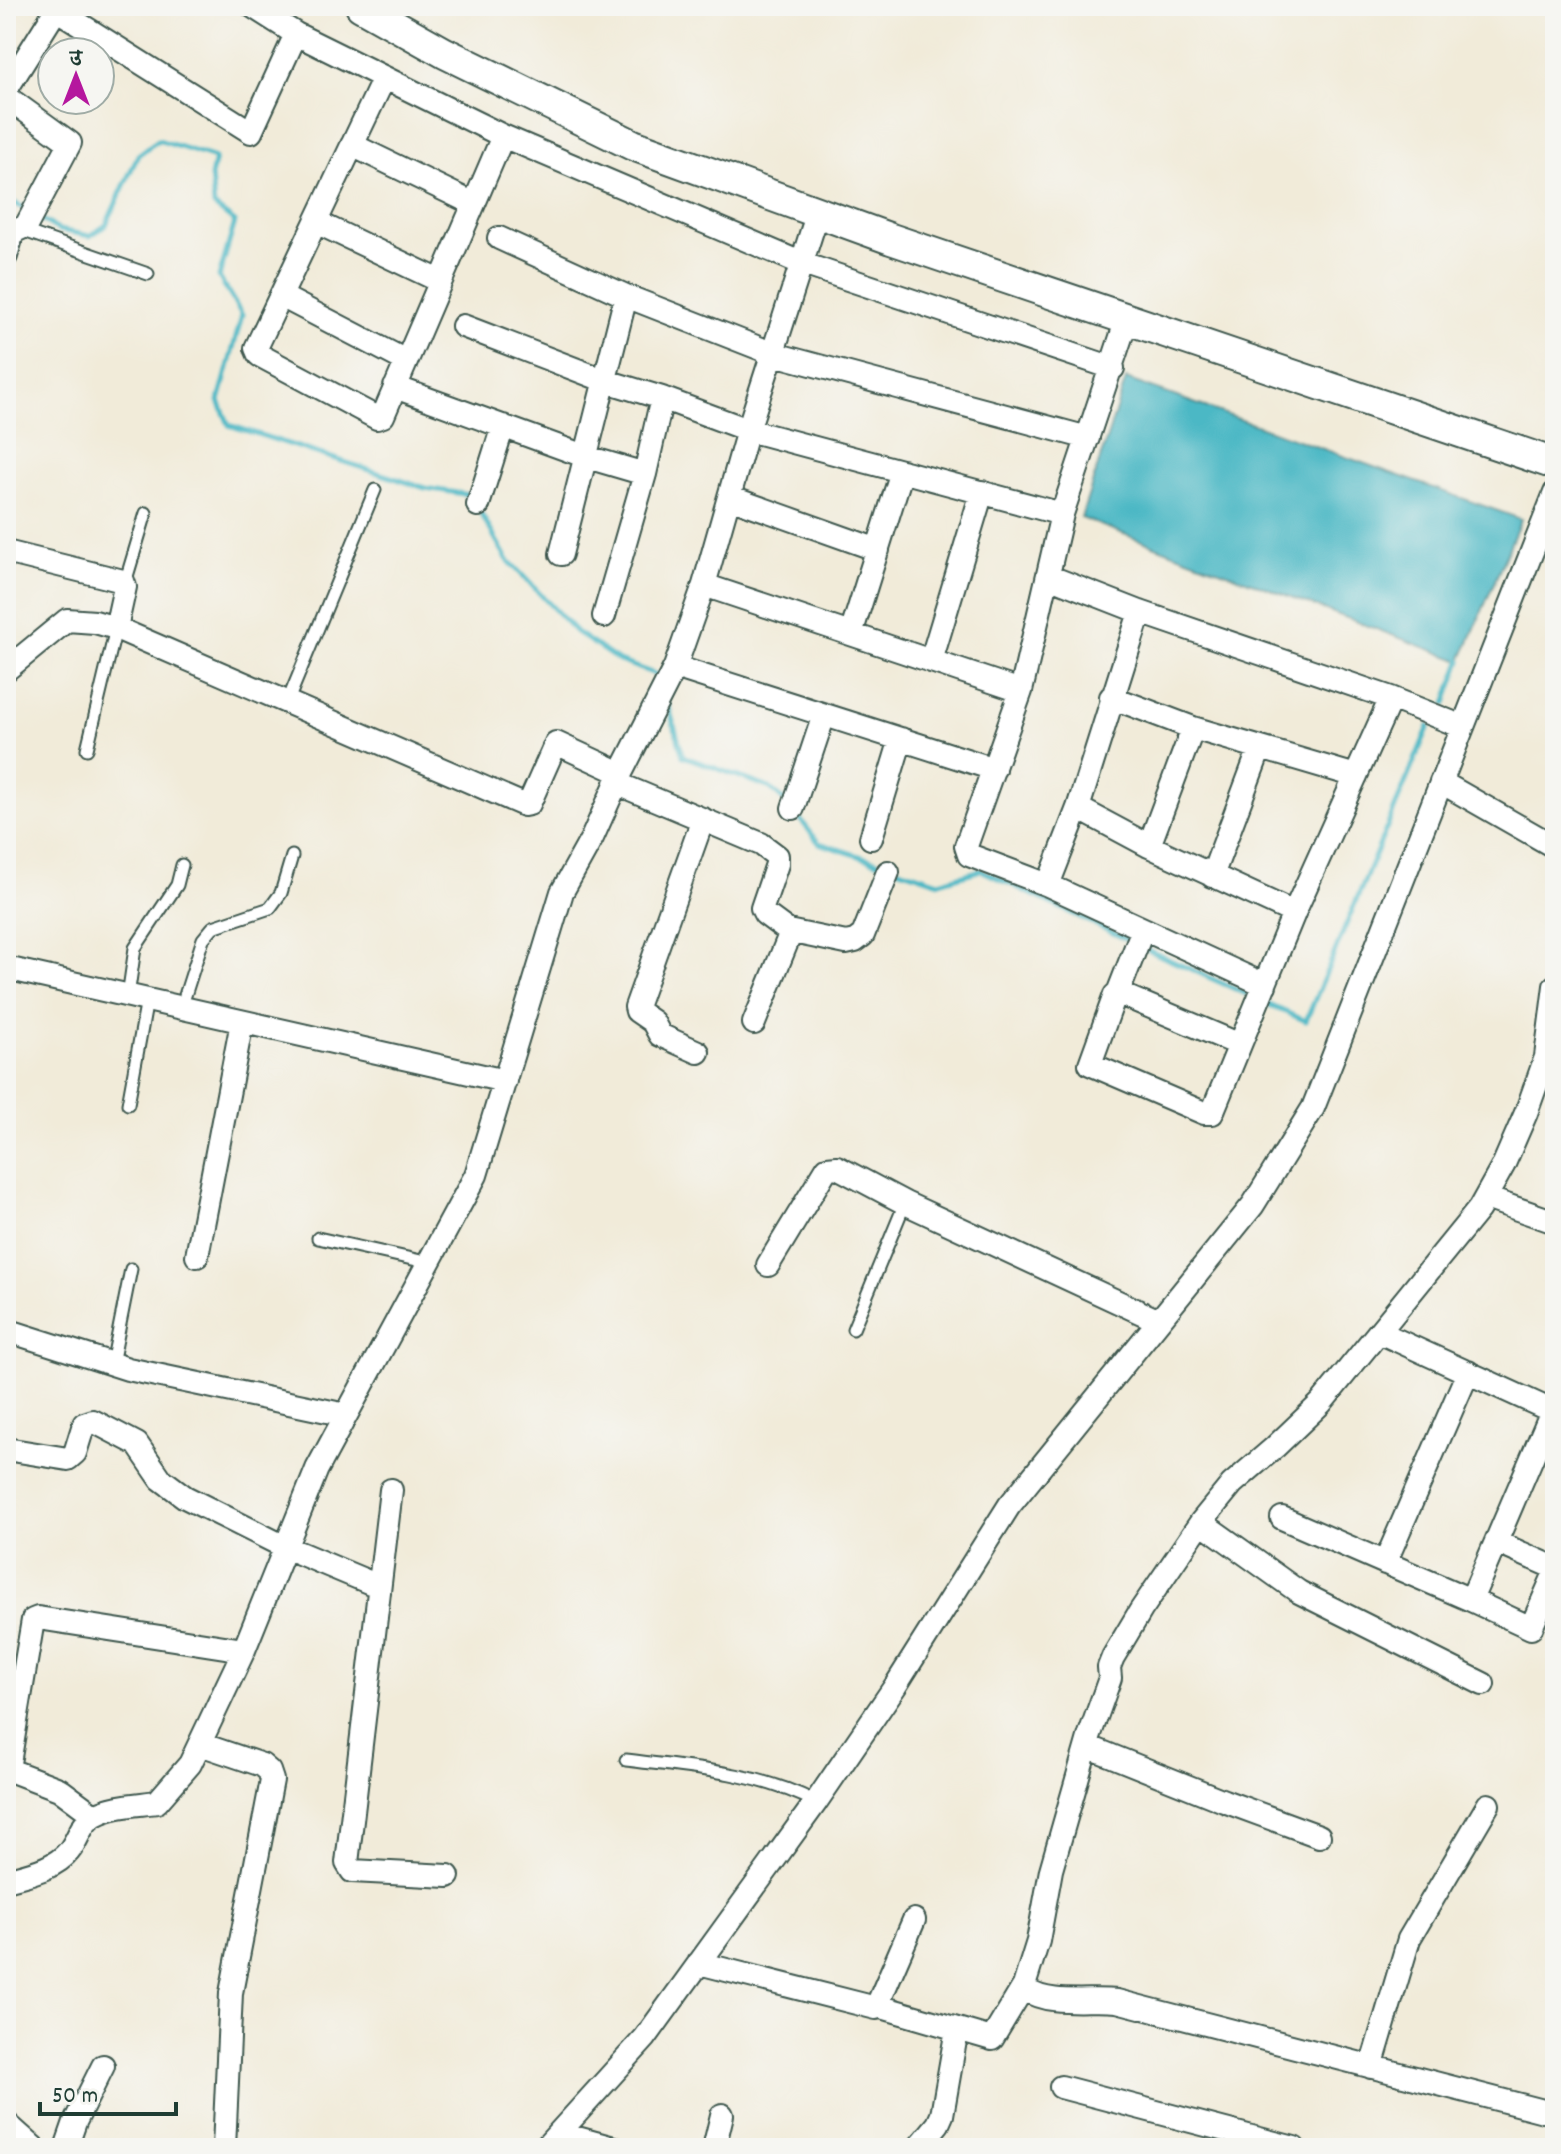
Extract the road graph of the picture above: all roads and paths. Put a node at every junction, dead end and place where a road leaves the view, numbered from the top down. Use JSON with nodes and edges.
{"nodes":[{"id":1,"x":252,"y":6,"type":"edge"},
{"id":2,"x":361,"y":6,"type":"edge"},
{"id":3,"x":53,"y":8,"type":"edge"},
{"id":4,"x":296,"y":34,"type":"junction"},
{"id":5,"x":384,"y":78,"type":"junction"},
{"id":6,"x":6,"y":92,"type":"edge"},
{"id":7,"x":503,"y":136,"type":"junction"},
{"id":8,"x":352,"y":145,"type":"junction"},
{"id":9,"x":472,"y":203,"type":"junction"},
{"id":10,"x":818,"y":212,"type":"junction"},
{"id":11,"x":316,"y":222,"type":"junction"},
{"id":12,"x":20,"y":226,"type":"edge"},
{"id":13,"x":499,"y":238,"type":"dead end"},
{"id":14,"x":6,"y":256,"type":"edge"},
{"id":15,"x":803,"y":264,"type":"junction"},
{"id":16,"x":148,"y":274,"type":"dead end"},
{"id":17,"x":440,"y":281,"type":"junction"},
{"id":18,"x":281,"y":296,"type":"junction"},
{"id":19,"x":626,"y":296,"type":"junction"},
{"id":20,"x":1127,"y":319,"type":"junction"},
{"id":21,"x":463,"y":326,"type":"dead end"},
{"id":22,"x":774,"y":354,"type":"junction"},
{"id":23,"x":406,"y":361,"type":"junction"},
{"id":24,"x":1113,"y":368,"type":"junction"},
{"id":25,"x":606,"y":381,"type":"junction"},
{"id":26,"x":395,"y":387,"type":"junction"},
{"id":27,"x":662,"y":398,"type":"junction"},
{"id":28,"x":503,"y":426,"type":"junction"},
{"id":29,"x":748,"y":430,"type":"junction"},
{"id":30,"x":1088,"y":438,"type":"junction"},
{"id":31,"x":587,"y":457,"type":"junction"},
{"id":32,"x":1555,"y":464,"type":"edge"},
{"id":33,"x":902,"y":471,"type":"junction"},
{"id":34,"x":645,"y":474,"type":"junction"},
{"id":35,"x":375,"y":490,"type":"dead end"},
{"id":36,"x":982,"y":492,"type":"junction"},
{"id":37,"x":1555,"y":493,"type":"edge"},
{"id":38,"x":729,"y":497,"type":"junction"},
{"id":39,"x":478,"y":505,"type":"dead end"},
{"id":40,"x":146,"y":513,"type":"dead end"},
{"id":41,"x":1062,"y":514,"type":"junction"},
{"id":42,"x":878,"y":550,"type":"junction"},
{"id":43,"x":6,"y":552,"type":"edge"},
{"id":44,"x":561,"y":554,"type":"dead end"},
{"id":45,"x":1048,"y":576,"type":"junction"},
{"id":46,"x":125,"y":583,"type":"junction"},
{"id":47,"x":704,"y":585,"type":"junction"},
{"id":48,"x":1140,"y":612,"type":"junction"},
{"id":49,"x":604,"y":616,"type":"dead end"},
{"id":50,"x":116,"y":628,"type":"junction"},
{"id":51,"x":851,"y":634,"type":"junction"},
{"id":52,"x":931,"y":661,"type":"junction"},
{"id":53,"x":675,"y":667,"type":"junction"},
{"id":54,"x":6,"y":670,"type":"edge"},
{"id":55,"x":1021,"y":691,"type":"junction"},
{"id":56,"x":1111,"y":697,"type":"junction"},
{"id":57,"x":1391,"y":698,"type":"junction"},
{"id":58,"x":287,"y":703,"type":"junction"},
{"id":59,"x":824,"y":715,"type":"junction"},
{"id":60,"x":1463,"y":727,"type":"junction"},
{"id":61,"x":1193,"y":728,"type":"junction"},
{"id":62,"x":901,"y":739,"type":"junction"},
{"id":63,"x":1260,"y":748,"type":"junction"},
{"id":64,"x":87,"y":749,"type":"dead end"},
{"id":65,"x":994,"y":769,"type":"junction"},
{"id":66,"x":1356,"y":776,"type":"junction"},
{"id":67,"x":619,"y":778,"type":"junction"},
{"id":68,"x":1441,"y":782,"type":"junction"},
{"id":69,"x":793,"y":808,"type":"dead end"},
{"id":70,"x":1078,"y":808,"type":"junction"},
{"id":71,"x":703,"y":819,"type":"junction"},
{"id":72,"x":871,"y":838,"type":"dead end"},
{"id":73,"x":1149,"y":846,"type":"junction"},
{"id":74,"x":1555,"y":847,"type":"edge"},
{"id":75,"x":292,"y":856,"type":"dead end"},
{"id":76,"x":182,"y":865,"type":"dead end"},
{"id":77,"x":888,"y":872,"type":"dead end"},
{"id":78,"x":1212,"y":876,"type":"junction"},
{"id":79,"x":1048,"y":885,"type":"junction"},
{"id":80,"x":1294,"y":913,"type":"junction"},
{"id":81,"x":788,"y":931,"type":"junction"},
{"id":82,"x":1139,"y":940,"type":"junction"},
{"id":83,"x":6,"y":968,"type":"edge"},
{"id":84,"x":1265,"y":985,"type":"junction"},
{"id":85,"x":1555,"y":986,"type":"edge"},
{"id":86,"x":1118,"y":993,"type":"junction"},
{"id":87,"x":137,"y":998,"type":"junction"},
{"id":88,"x":181,"y":1008,"type":"junction"},
{"id":89,"x":242,"y":1022,"type":"junction"},
{"id":90,"x":754,"y":1023,"type":"dead end"},
{"id":91,"x":1238,"y":1044,"type":"junction"},
{"id":92,"x":698,"y":1052,"type":"dead end"},
{"id":93,"x":505,"y":1081,"type":"junction"},
{"id":94,"x":128,"y":1104,"type":"dead end"},
{"id":95,"x":1486,"y":1198,"type":"junction"},
{"id":96,"x":905,"y":1203,"type":"junction"},
{"id":97,"x":1555,"y":1222,"type":"edge"},
{"id":98,"x":318,"y":1238,"type":"dead end"},
{"id":99,"x":197,"y":1256,"type":"dead end"},
{"id":100,"x":430,"y":1264,"type":"junction"},
{"id":101,"x":768,"y":1265,"type":"dead end"},
{"id":102,"x":131,"y":1269,"type":"dead end"},
{"id":103,"x":1159,"y":1321,"type":"junction"},
{"id":104,"x":853,"y":1329,"type":"dead end"},
{"id":105,"x":6,"y":1330,"type":"edge"},
{"id":106,"x":1379,"y":1332,"type":"junction"},
{"id":107,"x":112,"y":1364,"type":"junction"},
{"id":108,"x":1468,"y":1372,"type":"junction"},
{"id":109,"x":346,"y":1415,"type":"junction"},
{"id":110,"x":6,"y":1449,"type":"edge"},
{"id":111,"x":391,"y":1490,"type":"dead end"},
{"id":112,"x":1282,"y":1518,"type":"dead end"},
{"id":113,"x":1201,"y":1522,"type":"junction"},
{"id":114,"x":1496,"y":1542,"type":"junction"},
{"id":115,"x":285,"y":1547,"type":"junction"},
{"id":116,"x":1385,"y":1563,"type":"junction"},
{"id":117,"x":1555,"y":1571,"type":"edge"},
{"id":118,"x":378,"y":1586,"type":"junction"},
{"id":119,"x":1471,"y":1600,"type":"junction"},
{"id":120,"x":244,"y":1650,"type":"junction"},
{"id":121,"x":1483,"y":1684,"type":"dead end"},
{"id":122,"x":200,"y":1744,"type":"junction"},
{"id":123,"x":1087,"y":1746,"type":"junction"},
{"id":124,"x":626,"y":1760,"type":"dead end"},
{"id":125,"x":816,"y":1802,"type":"junction"},
{"id":126,"x":1488,"y":1805,"type":"dead end"},
{"id":127,"x":94,"y":1815,"type":"junction"},
{"id":128,"x":1319,"y":1836,"type":"dead end"},
{"id":129,"x":448,"y":1876,"type":"dead end"},
{"id":130,"x":6,"y":1880,"type":"edge"},
{"id":131,"x":914,"y":1920,"type":"dead end"},
{"id":132,"x":699,"y":1963,"type":"junction"},
{"id":133,"x":1024,"y":1986,"type":"junction"},
{"id":134,"x":878,"y":2006,"type":"junction"},
{"id":135,"x":957,"y":2029,"type":"junction"},
{"id":136,"x":103,"y":2066,"type":"dead end"},
{"id":137,"x":1371,"y":2067,"type":"junction"},
{"id":138,"x":1061,"y":2087,"type":"dead end"},
{"id":139,"x":1555,"y":2114,"type":"edge"},
{"id":140,"x":722,"y":2115,"type":"dead end"},
{"id":141,"x":6,"y":2123,"type":"edge"},
{"id":142,"x":552,"y":2141,"type":"edge"},
{"id":143,"x":34,"y":2148,"type":"edge"},
{"id":144,"x":66,"y":2148,"type":"edge"},
{"id":145,"x":224,"y":2148,"type":"edge"},
{"id":146,"x":614,"y":2148,"type":"edge"},
{"id":147,"x":714,"y":2148,"type":"edge"},
{"id":148,"x":918,"y":2148,"type":"edge"},
{"id":149,"x":1294,"y":2148,"type":"edge"}],
"edges":[{"from":1,"to":4,"type":"street"},
{"from":2,"to":10,"type":"main road"},
{"from":3,"to":4,"type":"street"},
{"from":3,"to":6,"type":"street"},
{"from":4,"to":5,"type":"street"},
{"from":5,"to":7,"type":"street"},
{"from":5,"to":8,"type":"street"},
{"from":6,"to":12,"type":"street"},
{"from":7,"to":9,"type":"street"},
{"from":7,"to":15,"type":"street"},
{"from":8,"to":9,"type":"street"},
{"from":8,"to":11,"type":"street"},
{"from":9,"to":17,"type":"street"},
{"from":10,"to":15,"type":"street"},
{"from":10,"to":20,"type":"main road"},
{"from":11,"to":17,"type":"street"},
{"from":11,"to":18,"type":"street"},
{"from":12,"to":14,"type":"street"},
{"from":12,"to":16,"type":"lane"},
{"from":13,"to":19,"type":"street"},
{"from":15,"to":22,"type":"street"},
{"from":15,"to":24,"type":"street"},
{"from":17,"to":23,"type":"street"},
{"from":18,"to":23,"type":"street"},
{"from":18,"to":26,"type":"street"},
{"from":19,"to":22,"type":"street"},
{"from":19,"to":25,"type":"street"},
{"from":20,"to":24,"type":"street"},
{"from":20,"to":32,"type":"main road"},
{"from":21,"to":25,"type":"street"},
{"from":22,"to":29,"type":"street"},
{"from":22,"to":30,"type":"street"},
{"from":23,"to":26,"type":"street"},
{"from":24,"to":30,"type":"street"},
{"from":25,"to":27,"type":"street"},
{"from":25,"to":31,"type":"street"},
{"from":26,"to":28,"type":"street"},
{"from":27,"to":29,"type":"street"},
{"from":27,"to":34,"type":"street"},
{"from":28,"to":31,"type":"street"},
{"from":28,"to":39,"type":"street"},
{"from":29,"to":33,"type":"street"},
{"from":29,"to":38,"type":"street"},
{"from":30,"to":41,"type":"street"},
{"from":31,"to":34,"type":"street"},
{"from":31,"to":44,"type":"street"},
{"from":33,"to":36,"type":"street"},
{"from":33,"to":42,"type":"street"},
{"from":34,"to":49,"type":"street"},
{"from":35,"to":58,"type":"lane"},
{"from":36,"to":41,"type":"street"},
{"from":36,"to":52,"type":"street"},
{"from":37,"to":60,"type":"street"},
{"from":38,"to":42,"type":"street"},
{"from":38,"to":47,"type":"street"},
{"from":40,"to":46,"type":"lane"},
{"from":41,"to":45,"type":"street"},
{"from":42,"to":51,"type":"street"},
{"from":43,"to":46,"type":"street"},
{"from":45,"to":48,"type":"street"},
{"from":45,"to":55,"type":"street"},
{"from":46,"to":50,"type":"street"},
{"from":47,"to":51,"type":"street"},
{"from":47,"to":53,"type":"street"},
{"from":48,"to":56,"type":"street"},
{"from":48,"to":57,"type":"street"},
{"from":50,"to":54,"type":"street"},
{"from":50,"to":58,"type":"street"},
{"from":50,"to":64,"type":"lane"},
{"from":51,"to":52,"type":"street"},
{"from":52,"to":55,"type":"street"},
{"from":53,"to":59,"type":"street"},
{"from":53,"to":67,"type":"street"},
{"from":55,"to":65,"type":"street"},
{"from":56,"to":61,"type":"street"},
{"from":56,"to":70,"type":"street"},
{"from":57,"to":60,"type":"street"},
{"from":57,"to":66,"type":"street"},
{"from":58,"to":67,"type":"street"},
{"from":59,"to":62,"type":"street"},
{"from":59,"to":69,"type":"street"},
{"from":60,"to":68,"type":"street"},
{"from":61,"to":63,"type":"street"},
{"from":61,"to":73,"type":"street"},
{"from":62,"to":65,"type":"street"},
{"from":62,"to":72,"type":"street"},
{"from":63,"to":66,"type":"street"},
{"from":63,"to":78,"type":"street"},
{"from":65,"to":79,"type":"street"},
{"from":66,"to":80,"type":"street"},
{"from":67,"to":71,"type":"street"},
{"from":67,"to":93,"type":"street"},
{"from":68,"to":74,"type":"street"},
{"from":68,"to":103,"type":"street"},
{"from":70,"to":73,"type":"street"},
{"from":70,"to":79,"type":"street"},
{"from":71,"to":81,"type":"street"},
{"from":71,"to":92,"type":"street"},
{"from":73,"to":78,"type":"street"},
{"from":75,"to":88,"type":"lane"},
{"from":76,"to":87,"type":"lane"},
{"from":77,"to":81,"type":"street"},
{"from":78,"to":80,"type":"street"},
{"from":79,"to":82,"type":"street"},
{"from":80,"to":84,"type":"street"},
{"from":81,"to":90,"type":"street"},
{"from":82,"to":84,"type":"street"},
{"from":82,"to":86,"type":"street"},
{"from":83,"to":87,"type":"street"},
{"from":84,"to":91,"type":"street"},
{"from":85,"to":95,"type":"street"},
{"from":86,"to":91,"type":"street"},
{"from":86,"to":91,"type":"street"},
{"from":87,"to":88,"type":"street"},
{"from":87,"to":94,"type":"lane"},
{"from":88,"to":89,"type":"street"},
{"from":89,"to":93,"type":"street"},
{"from":89,"to":99,"type":"street"},
{"from":93,"to":100,"type":"street"},
{"from":95,"to":97,"type":"street"},
{"from":95,"to":106,"type":"street"},
{"from":96,"to":101,"type":"street"},
{"from":96,"to":103,"type":"street"},
{"from":96,"to":104,"type":"lane"},
{"from":98,"to":100,"type":"lane"},
{"from":100,"to":109,"type":"street"},
{"from":102,"to":107,"type":"lane"},
{"from":103,"to":125,"type":"street"},
{"from":105,"to":107,"type":"street"},
{"from":106,"to":108,"type":"street"},
{"from":106,"to":113,"type":"street"},
{"from":107,"to":109,"type":"street"},
{"from":108,"to":114,"type":"street"},
{"from":108,"to":116,"type":"street"},
{"from":109,"to":115,"type":"street"},
{"from":110,"to":115,"type":"street"},
{"from":111,"to":118,"type":"street"},
{"from":112,"to":116,"type":"street"},
{"from":113,"to":121,"type":"street"},
{"from":113,"to":123,"type":"street"},
{"from":114,"to":117,"type":"street"},
{"from":114,"to":119,"type":"street"},
{"from":115,"to":118,"type":"street"},
{"from":115,"to":120,"type":"street"},
{"from":116,"to":119,"type":"street"},
{"from":117,"to":119,"type":"street"},
{"from":118,"to":129,"type":"street"},
{"from":120,"to":122,"type":"street"},
{"from":120,"to":127,"type":"street"},
{"from":122,"to":127,"type":"street"},
{"from":122,"to":145,"type":"street"},
{"from":123,"to":128,"type":"street"},
{"from":123,"to":133,"type":"street"},
{"from":124,"to":125,"type":"lane"},
{"from":125,"to":132,"type":"street"},
{"from":126,"to":137,"type":"street"},
{"from":127,"to":130,"type":"street"},
{"from":131,"to":134,"type":"street"},
{"from":132,"to":134,"type":"street"},
{"from":132,"to":142,"type":"street"},
{"from":133,"to":135,"type":"street"},
{"from":133,"to":137,"type":"street"},
{"from":134,"to":135,"type":"street"},
{"from":135,"to":148,"type":"street"},
{"from":136,"to":144,"type":"street"},
{"from":137,"to":139,"type":"street"},
{"from":138,"to":149,"type":"street"},
{"from":140,"to":147,"type":"street"},
{"from":141,"to":143,"type":"street"},
{"from":142,"to":146,"type":"street"}]}
